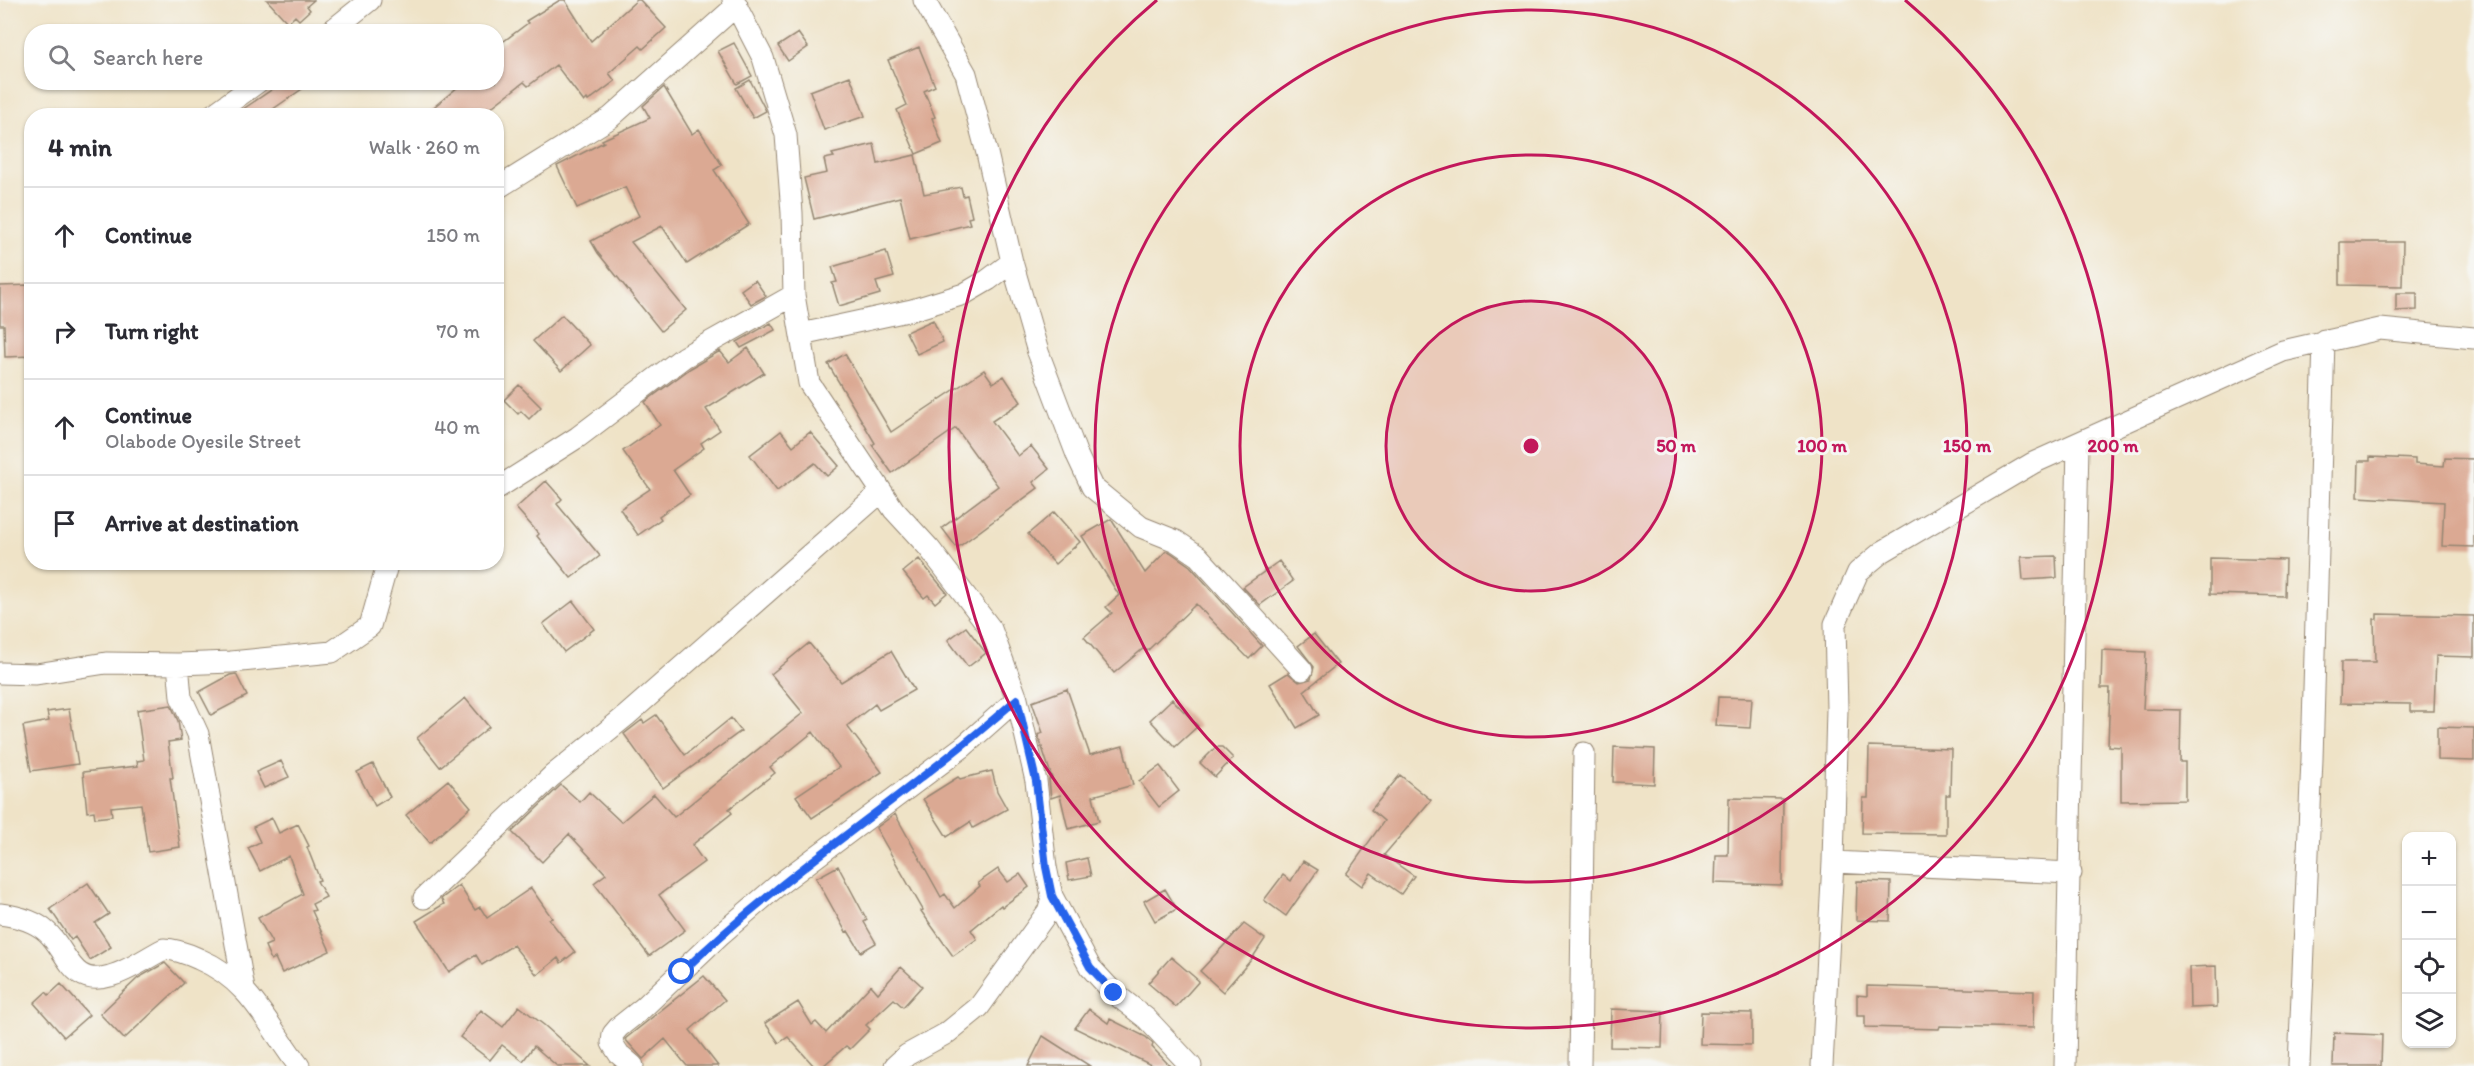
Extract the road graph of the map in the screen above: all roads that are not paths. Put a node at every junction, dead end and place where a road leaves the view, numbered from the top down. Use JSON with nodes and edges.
{"nodes":[{"id":1,"x":370,"y":0,"type":"edge"},
{"id":2,"x":924,"y":0,"type":"edge"},
{"id":3,"x":735,"y":2,"type":"edge"},
{"id":4,"x":340,"y":24,"type":"edge"},
{"id":5,"x":247,"y":90,"type":"edge"},
{"id":6,"x":222,"y":108,"type":"edge"},
{"id":7,"x":504,"y":184,"type":"edge"},
{"id":8,"x":1012,"y":262,"type":"junction"},
{"id":9,"x":794,"y":295,"type":"junction"},
{"id":10,"x":801,"y":334,"type":"junction"},
{"id":11,"x":2474,"y":338,"type":"edge"},
{"id":12,"x":2324,"y":340,"type":"junction"},
{"id":13,"x":2078,"y":444,"type":"junction"},
{"id":14,"x":504,"y":484,"type":"edge"},
{"id":15,"x":881,"y":492,"type":"junction"},
{"id":16,"x":386,"y":570,"type":"edge"},
{"id":17,"x":178,"y":664,"type":"junction"},
{"id":18,"x":1302,"y":670,"type":"dead end"},
{"id":19,"x":0,"y":673,"type":"edge"},
{"id":20,"x":1017,"y":699,"type":"junction"},
{"id":21,"x":1584,"y":753,"type":"dead end"},
{"id":22,"x":1833,"y":862,"type":"junction"},
{"id":23,"x":2071,"y":873,"type":"junction"},
{"id":24,"x":1052,"y":896,"type":"junction"},
{"id":25,"x":424,"y":898,"type":"dead end"},
{"id":26,"x":0,"y":914,"type":"edge"},
{"id":27,"x":244,"y":989,"type":"junction"},
{"id":28,"x":299,"y":1066,"type":"edge"},
{"id":29,"x":633,"y":1066,"type":"edge"},
{"id":30,"x":895,"y":1066,"type":"edge"},
{"id":31,"x":1191,"y":1066,"type":"edge"},
{"id":32,"x":1580,"y":1066,"type":"edge"},
{"id":33,"x":1822,"y":1066,"type":"edge"},
{"id":34,"x":2065,"y":1066,"type":"edge"},
{"id":35,"x":2299,"y":1066,"type":"edge"}],
"edges":[{"from":1,"to":4,"type":"street"},
{"from":2,"to":8,"type":"street"},
{"from":3,"to":7,"type":"street"},
{"from":3,"to":9,"type":"street"},
{"from":5,"to":6,"type":"street"},
{"from":8,"to":10,"type":"street"},
{"from":8,"to":18,"type":"street"},
{"from":9,"to":10,"type":"street"},
{"from":9,"to":14,"type":"street"},
{"from":10,"to":15,"type":"street"},
{"from":11,"to":12,"type":"street"},
{"from":12,"to":13,"type":"street"},
{"from":12,"to":35,"type":"street"},
{"from":13,"to":22,"type":"street"},
{"from":13,"to":23,"type":"street"},
{"from":15,"to":20,"type":"street"},
{"from":15,"to":25,"type":"street"},
{"from":16,"to":17,"type":"street"},
{"from":17,"to":19,"type":"street"},
{"from":17,"to":27,"type":"street"},
{"from":20,"to":24,"type":"street"},
{"from":20,"to":29,"type":"street"},
{"from":21,"to":32,"type":"street"},
{"from":22,"to":23,"type":"street"},
{"from":22,"to":33,"type":"street"},
{"from":23,"to":34,"type":"street"},
{"from":24,"to":30,"type":"street"},
{"from":24,"to":31,"type":"street"},
{"from":26,"to":27,"type":"street"},
{"from":27,"to":28,"type":"street"}]}
